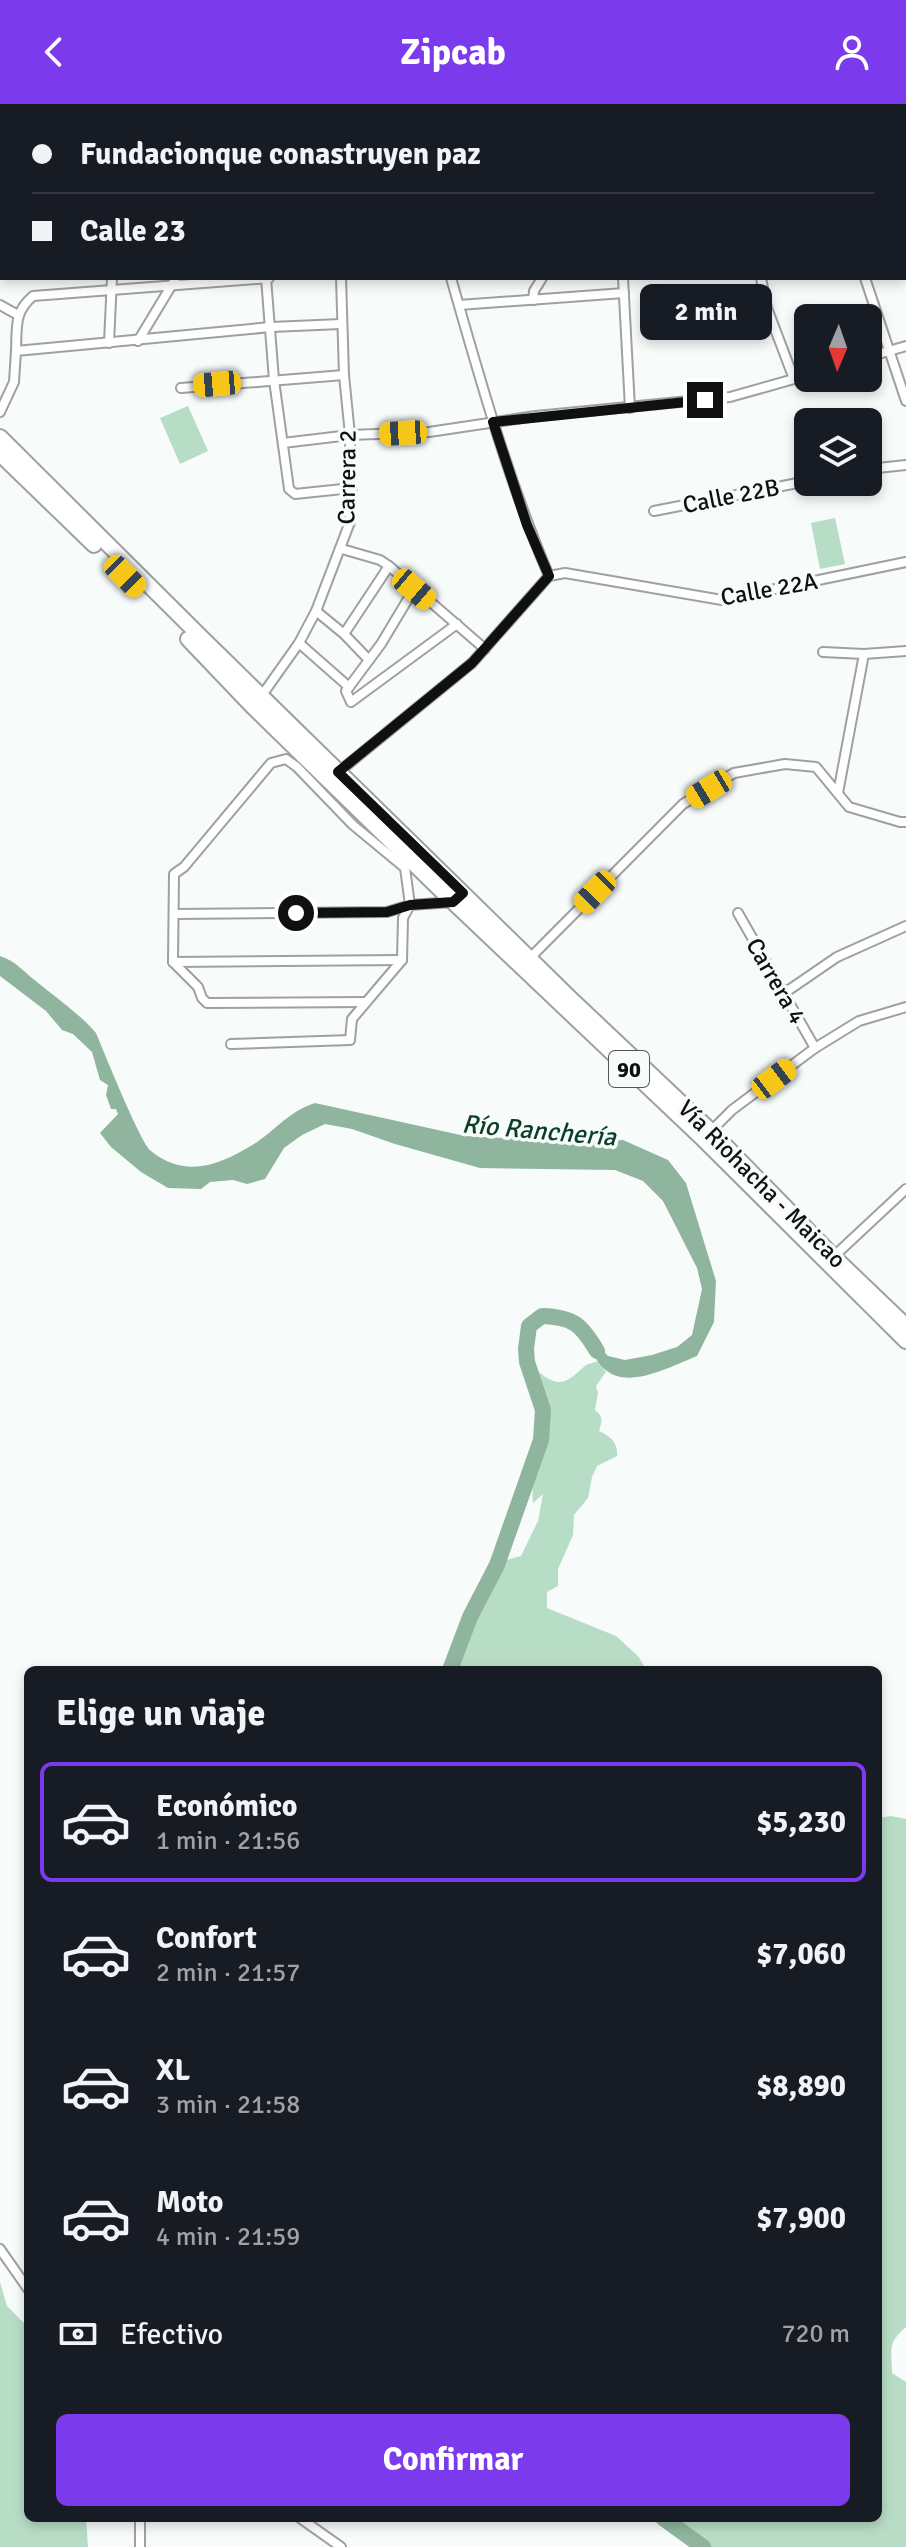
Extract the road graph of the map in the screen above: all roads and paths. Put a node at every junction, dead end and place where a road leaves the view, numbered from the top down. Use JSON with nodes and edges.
{"nodes":[{"id":1,"x":112,"y":280,"type":"edge"},
{"id":2,"x":220,"y":280,"type":"edge"},
{"id":3,"x":267,"y":280,"type":"edge"},
{"id":4,"x":341,"y":280,"type":"edge"},
{"id":5,"x":452,"y":280,"type":"edge"},
{"id":6,"x":541,"y":280,"type":"edge"},
{"id":7,"x":623,"y":280,"type":"edge"},
{"id":8,"x":761,"y":280,"type":"edge"},
{"id":9,"x":866,"y":280,"type":"edge"},
{"id":10,"x":173,"y":282,"type":"edge"},
{"id":11,"x":112,"y":291,"type":"junction"},
{"id":12,"x":624,"y":293,"type":"junction"},
{"id":13,"x":533,"y":300,"type":"junction"},
{"id":14,"x":0,"y":305,"type":"edge"},
{"id":15,"x":459,"y":305,"type":"junction"},
{"id":16,"x":18,"y":315,"type":"junction"},
{"id":17,"x":341,"y":324,"type":"junction"},
{"id":18,"x":271,"y":327,"type":"junction"},
{"id":19,"x":138,"y":341,"type":"junction"},
{"id":20,"x":109,"y":343,"type":"junction"},
{"id":21,"x":906,"y":346,"type":"edge"},
{"id":22,"x":16,"y":351,"type":"junction"},
{"id":23,"x":889,"y":351,"type":"junction"},
{"id":24,"x":882,"y":353,"type":"edge"},
{"id":25,"x":344,"y":375,"type":"junction"},
{"id":26,"x":794,"y":379,"type":"joint"},
{"id":27,"x":274,"y":380,"type":"junction"},
{"id":28,"x":181,"y":388,"type":"dead end"},
{"id":29,"x":906,"y":401,"type":"edge"},
{"id":30,"x":630,"y":408,"type":"junction"},
{"id":31,"x":0,"y":412,"type":"edge"},
{"id":32,"x":493,"y":422,"type":"junction"},
{"id":33,"x":350,"y":435,"type":"junction"},
{"id":34,"x":0,"y":437,"type":"edge"},
{"id":35,"x":283,"y":443,"type":"junction"},
{"id":36,"x":0,"y":454,"type":"edge"},
{"id":37,"x":906,"y":465,"type":"edge"},
{"id":38,"x":882,"y":468,"type":"edge"},
{"id":39,"x":794,"y":484,"type":"edge"},
{"id":40,"x":352,"y":488,"type":"junction"},
{"id":41,"x":654,"y":511,"type":"dead end"},
{"id":42,"x":342,"y":549,"type":"junction"},
{"id":43,"x":906,"y":562,"type":"edge"},
{"id":44,"x":389,"y":566,"type":"junction"},
{"id":45,"x":549,"y":576,"type":"junction"},
{"id":46,"x":414,"y":589,"type":"junction"},
{"id":47,"x":316,"y":611,"type":"junction"},
{"id":48,"x":457,"y":624,"type":"junction"},
{"id":49,"x":344,"y":634,"type":"junction"},
{"id":50,"x":299,"y":643,"type":"junction"},
{"id":51,"x":485,"y":649,"type":"junction"},
{"id":52,"x":906,"y":651,"type":"edge"},
{"id":53,"x":823,"y":652,"type":"dead end"},
{"id":54,"x":864,"y":654,"type":"junction"},
{"id":55,"x":369,"y":660,"type":"junction"},
{"id":56,"x":349,"y":687,"type":"junction"},
{"id":57,"x":257,"y":701,"type":"junction"},
{"id":58,"x":334,"y":776,"type":"junction"},
{"id":59,"x":838,"y":793,"type":"junction"},
{"id":60,"x":906,"y":822,"type":"edge"},
{"id":61,"x":458,"y":898,"type":"junction"},
{"id":62,"x":410,"y":905,"type":"junction"},
{"id":63,"x":738,"y":913,"type":"dead end"},
{"id":64,"x":174,"y":914,"type":"junction"},
{"id":65,"x":906,"y":926,"type":"edge"},
{"id":66,"x":402,"y":960,"type":"junction"},
{"id":67,"x":173,"y":962,"type":"junction"},
{"id":68,"x":526,"y":963,"type":"junction"},
{"id":69,"x":783,"y":994,"type":"junction"},
{"id":70,"x":366,"y":1002,"type":"junction"},
{"id":71,"x":568,"y":1004,"type":"junction"},
{"id":72,"x":906,"y":1007,"type":"edge"},
{"id":73,"x":231,"y":1044,"type":"dead end"},
{"id":74,"x":815,"y":1048,"type":"junction"},
{"id":75,"x":711,"y":1131,"type":"junction"},
{"id":76,"x":906,"y":1189,"type":"edge"},
{"id":77,"x":830,"y":1260,"type":"junction"},
{"id":78,"x":906,"y":1326,"type":"edge"},
{"id":79,"x":906,"y":1341,"type":"edge"},
{"id":80,"x":0,"y":2249,"type":"edge"},
{"id":81,"x":24,"y":2283,"type":"edge"},
{"id":82,"x":140,"y":2522,"type":"edge"},
{"id":83,"x":306,"y":2522,"type":"edge"},
{"id":84,"x":140,"y":2547,"type":"edge"},
{"id":85,"x":341,"y":2547,"type":"edge"}],
"edges":[{"from":1,"to":11,"type":"street"},
{"from":2,"to":10,"type":"street"},
{"from":3,"to":18,"type":"street"},
{"from":4,"to":17,"type":"street","name":"Carrera 2"},
{"from":5,"to":15,"type":"street"},
{"from":6,"to":13,"type":"street"},
{"from":7,"to":12,"type":"street"},
{"from":8,"to":26,"type":"street"},
{"from":9,"to":23,"type":"street"},
{"from":10,"to":11,"type":"street"},
{"from":10,"to":19,"type":"street"},
{"from":11,"to":16,"type":"street"},
{"from":11,"to":20,"type":"street"},
{"from":12,"to":13,"type":"street"},
{"from":12,"to":30,"type":"street"},
{"from":13,"to":15,"type":"street"},
{"from":14,"to":16,"type":"street"},
{"from":15,"to":32,"type":"street"},
{"from":16,"to":22,"type":"street"},
{"from":17,"to":18,"type":"street"},
{"from":17,"to":25,"type":"street","name":"Carrera 2"},
{"from":18,"to":19,"type":"street"},
{"from":18,"to":27,"type":"street"},
{"from":19,"to":20,"type":"street"},
{"from":20,"to":22,"type":"street"},
{"from":21,"to":23,"type":"street"},
{"from":22,"to":31,"type":"street"},
{"from":23,"to":24,"type":"street"},
{"from":23,"to":29,"type":"street"},
{"from":25,"to":27,"type":"street"},
{"from":25,"to":33,"type":"street","name":"Carrera 2"},
{"from":26,"to":30,"type":"street"},
{"from":27,"to":28,"type":"street"},
{"from":27,"to":35,"type":"street"},
{"from":30,"to":32,"type":"street"},
{"from":32,"to":33,"type":"street"},
{"from":32,"to":45,"type":"street"},
{"from":33,"to":35,"type":"street"},
{"from":33,"to":40,"type":"street","name":"Carrera 2"},
{"from":34,"to":57,"type":"highway","name":"Vía Riohacha - Maicao","number":"90"},
{"from":35,"to":40,"type":"street"},
{"from":36,"to":57,"type":"highway","name":"Vía Riohacha - Maicao","number":"90"},
{"from":37,"to":38,"type":"street"},
{"from":39,"to":41,"type":"street","name":"Calle 22B"},
{"from":40,"to":42,"type":"street","name":"Carrera 2"},
{"from":42,"to":44,"type":"street"},
{"from":42,"to":47,"type":"street","name":"Carrera 2"},
{"from":43,"to":45,"type":"street","name":"Calle 22A"},
{"from":44,"to":46,"type":"street"},
{"from":44,"to":49,"type":"street"},
{"from":45,"to":51,"type":"street"},
{"from":46,"to":48,"type":"street"},
{"from":46,"to":55,"type":"street"},
{"from":47,"to":49,"type":"street"},
{"from":47,"to":50,"type":"street","name":"Carrera 2"},
{"from":48,"to":51,"type":"street"},
{"from":48,"to":56,"type":"street"},
{"from":49,"to":55,"type":"street"},
{"from":50,"to":56,"type":"street"},
{"from":50,"to":57,"type":"street","name":"Carrera 2"},
{"from":51,"to":58,"type":"street"},
{"from":52,"to":54,"type":"street"},
{"from":53,"to":54,"type":"street"},
{"from":54,"to":59,"type":"street"},
{"from":55,"to":56,"type":"street"},
{"from":57,"to":58,"type":"highway","name":"Vía Riohacha - Maicao","number":"90"},
{"from":58,"to":61,"type":"highway","name":"Vía Riohacha - Maicao","number":"90"},
{"from":59,"to":60,"type":"street"},
{"from":59,"to":68,"type":"street"},
{"from":61,"to":62,"type":"street"},
{"from":61,"to":68,"type":"highway","name":"Vía Riohacha - Maicao","number":"90"},
{"from":62,"to":64,"type":"street"},
{"from":62,"to":64,"type":"street"},
{"from":62,"to":66,"type":"street"},
{"from":63,"to":69,"type":"street","name":"Carrera 4"},
{"from":64,"to":67,"type":"street"},
{"from":65,"to":69,"type":"street"},
{"from":66,"to":67,"type":"street"},
{"from":66,"to":70,"type":"street"},
{"from":67,"to":70,"type":"street"},
{"from":68,"to":71,"type":"highway","name":"Vía Riohacha - Maicao","number":"90"},
{"from":69,"to":74,"type":"street","name":"Carrera 4"},
{"from":70,"to":73,"type":"street"},
{"from":71,"to":75,"type":"highway","name":"Vía Riohacha - Maicao","number":"90"},
{"from":71,"to":77,"type":"highway","name":"Vía Riohacha - Maicao","number":"90"},
{"from":72,"to":74,"type":"street"},
{"from":74,"to":75,"type":"street"},
{"from":75,"to":77,"type":"highway","name":"Vía Riohacha - Maicao","number":"90"},
{"from":76,"to":77,"type":"street"},
{"from":77,"to":78,"type":"highway","name":"Vía Riohacha - Maicao","number":"90"},
{"from":77,"to":79,"type":"highway","name":"Vía Riohacha - Maicao","number":"90"},
{"from":80,"to":81,"type":"street"},
{"from":82,"to":84,"type":"street"},
{"from":83,"to":85,"type":"street"}]}
